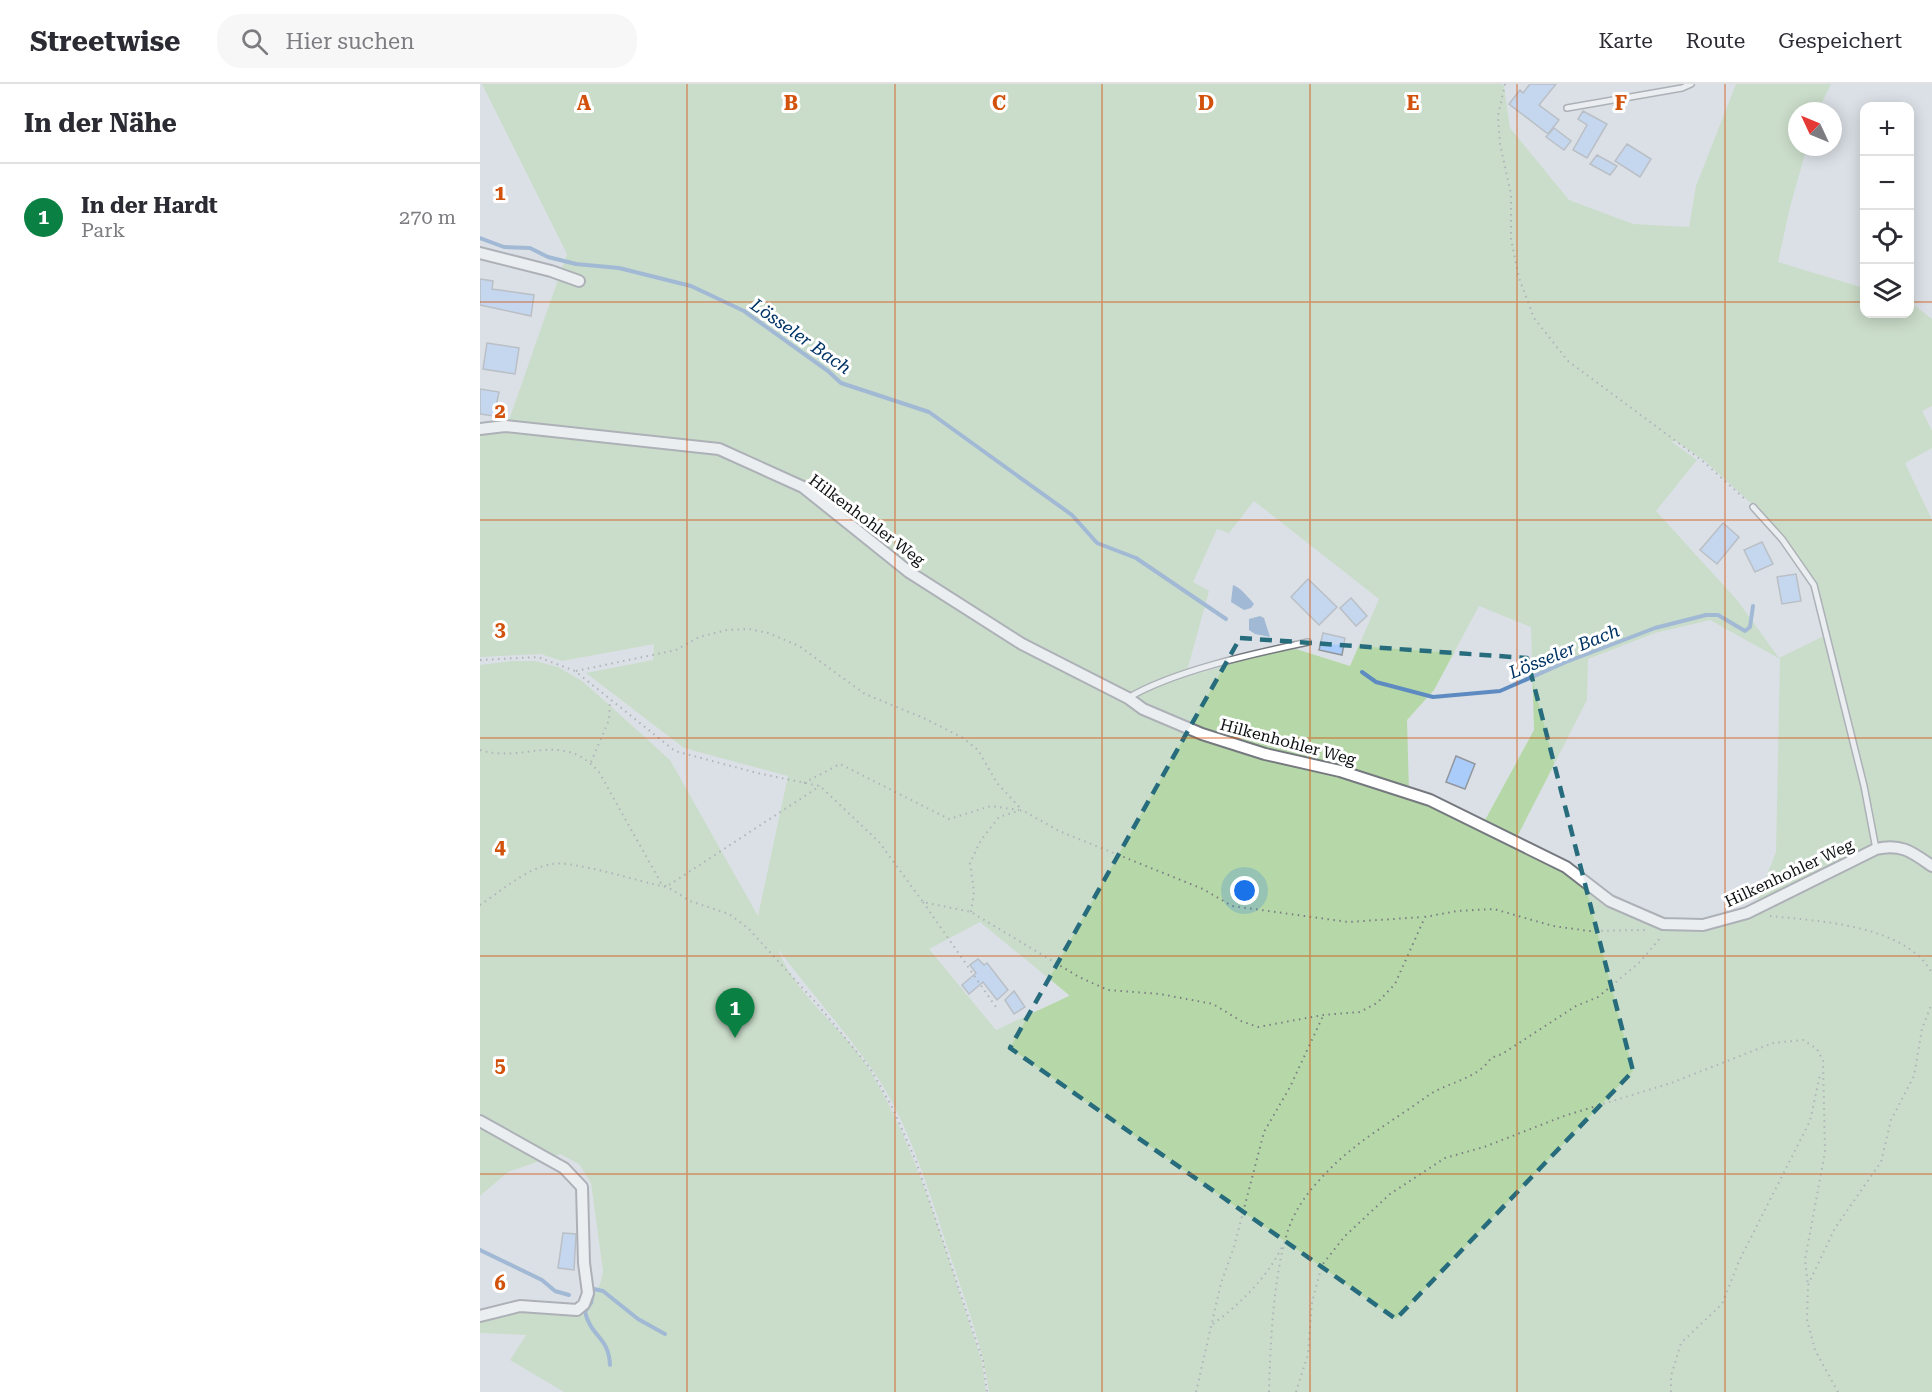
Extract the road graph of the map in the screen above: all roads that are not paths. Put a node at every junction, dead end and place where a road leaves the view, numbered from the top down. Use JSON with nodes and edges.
{"nodes":[{"id":1,"x":1691,"y":84,"type":"edge"},
{"id":2,"x":1567,"y":108,"type":"dead end"},
{"id":3,"x":480,"y":253,"type":"edge"},
{"id":4,"x":579,"y":281,"type":"dead end"},
{"id":5,"x":480,"y":429,"type":"edge"},
{"id":6,"x":1753,"y":507,"type":"road end"},
{"id":7,"x":1308,"y":642,"type":"dead end"},
{"id":8,"x":1128,"y":698,"type":"junction"},
{"id":9,"x":1876,"y":849,"type":"junction"},
{"id":10,"x":1932,"y":866,"type":"edge"},
{"id":11,"x":480,"y":1121,"type":"edge"},
{"id":12,"x":480,"y":1316,"type":"edge"}],
"edges":[{"from":1,"to":2,"type":"lane"},
{"from":3,"to":4,"type":"street"},
{"from":5,"to":8,"type":"street","name":"Hilkenhohler Weg"},
{"from":6,"to":9,"type":"lane"},
{"from":7,"to":8,"type":"lane"},
{"from":8,"to":9,"type":"street","name":"Hilkenhohler Weg"},
{"from":9,"to":10,"type":"street","name":"Hilkenhohler Weg"},
{"from":11,"to":12,"type":"street"}]}
